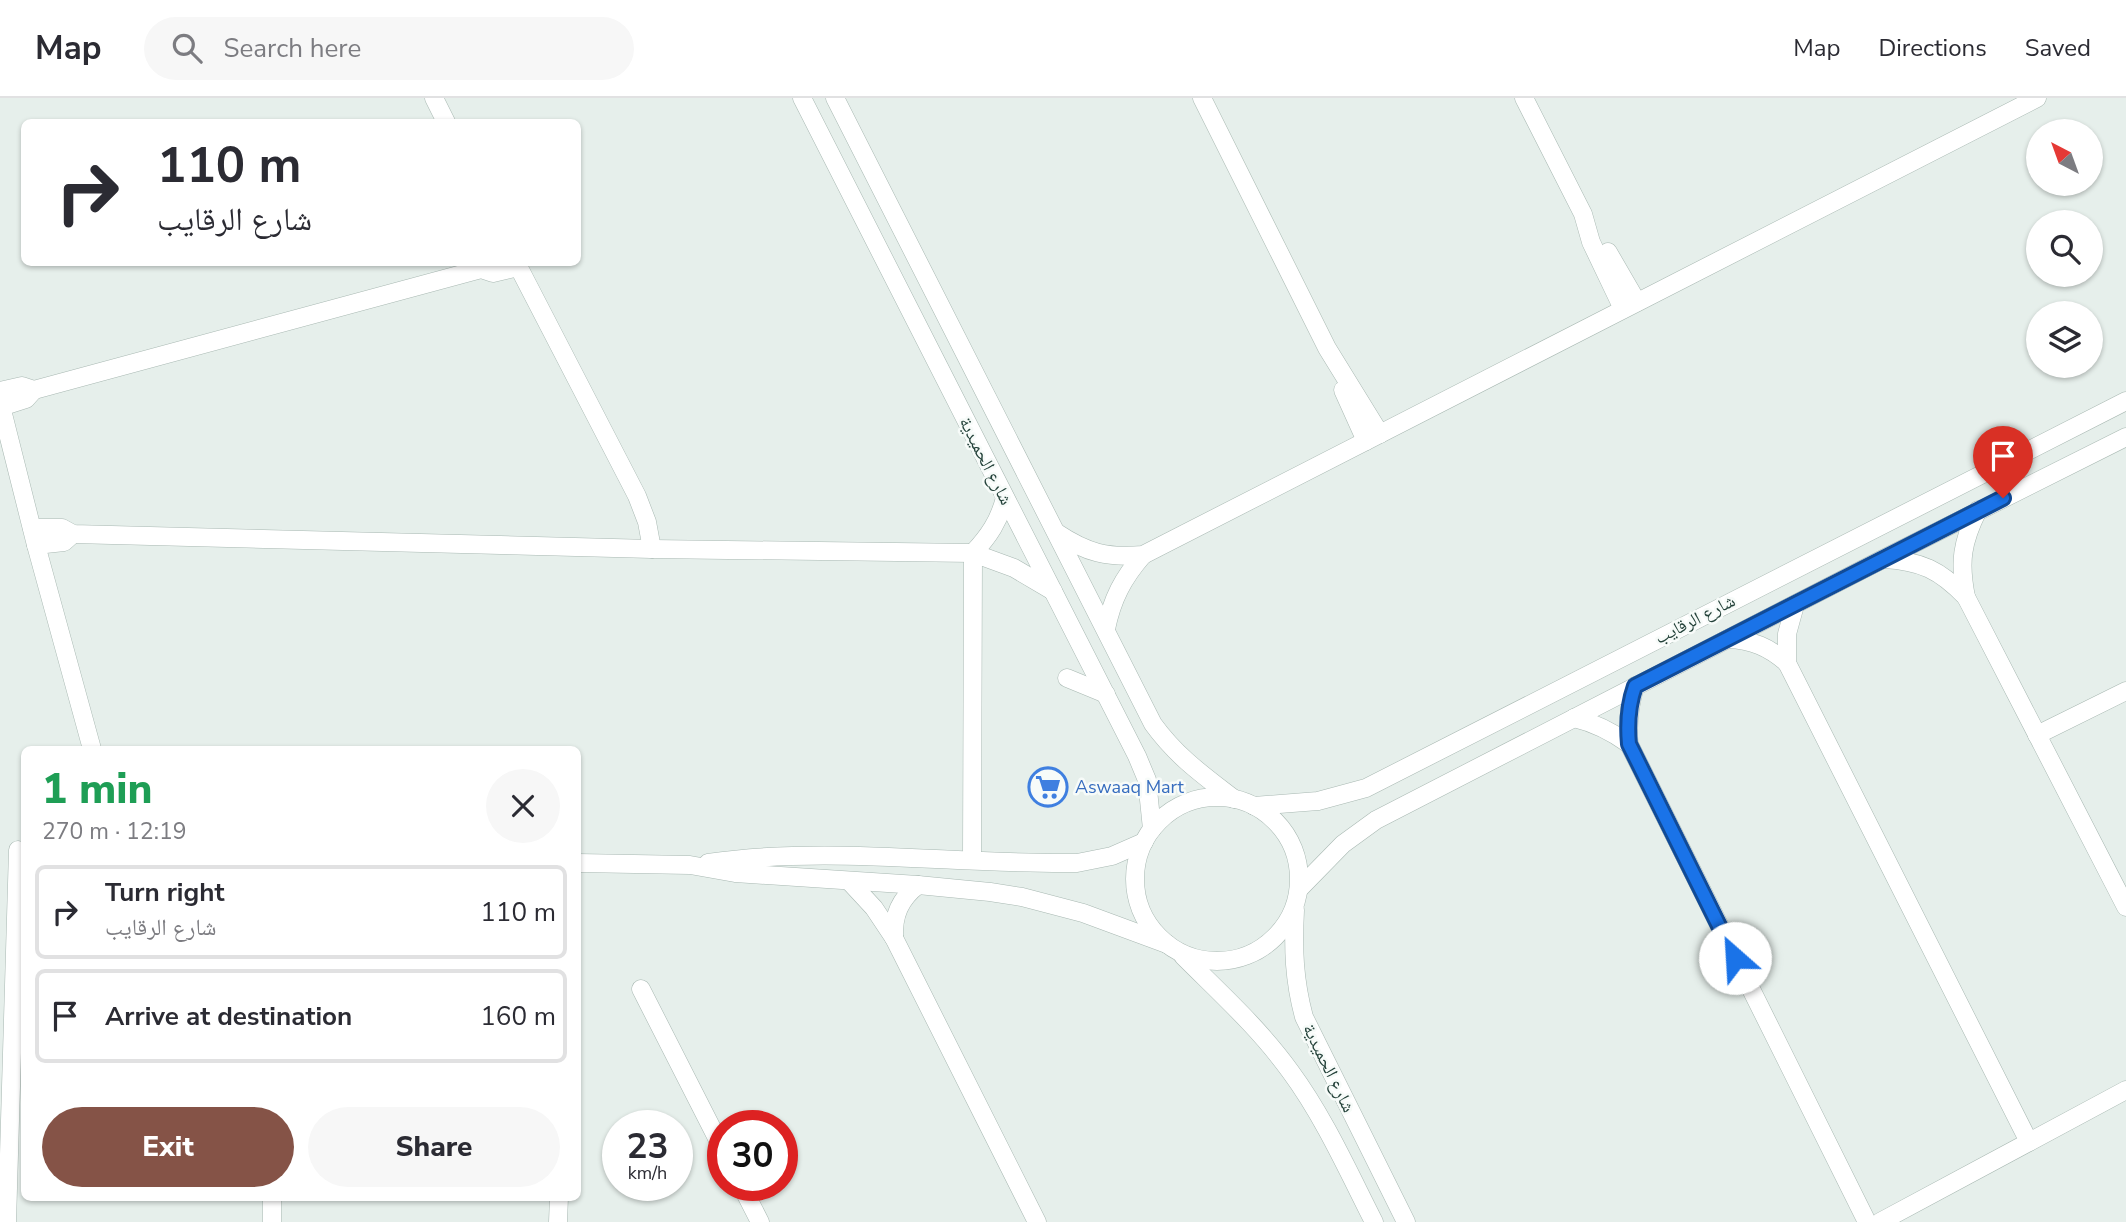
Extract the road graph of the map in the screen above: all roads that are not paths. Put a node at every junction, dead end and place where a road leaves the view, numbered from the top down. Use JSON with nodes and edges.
{"nodes":[{"id":1,"x":434,"y":98,"type":"edge"},
{"id":2,"x":802,"y":98,"type":"edge"},
{"id":3,"x":835,"y":98,"type":"edge"},
{"id":4,"x":1202,"y":98,"type":"edge"},
{"id":5,"x":1524,"y":98,"type":"edge"},
{"id":6,"x":2037,"y":98,"type":"edge"},
{"id":7,"x":444,"y":119,"type":"edge"},
{"id":8,"x":483,"y":266,"type":"edge"},
{"id":9,"x":514,"y":266,"type":"edge"},
{"id":10,"x":518,"y":266,"type":"edge"},
{"id":11,"x":1630,"y":306,"type":"junction"},
{"id":12,"x":0,"y":400,"type":"edge"},
{"id":13,"x":2126,"y":401,"type":"edge"},
{"id":14,"x":1373,"y":437,"type":"junction"},
{"id":15,"x":2126,"y":437,"type":"edge"},
{"id":16,"x":1005,"y":498,"type":"junction"},
{"id":17,"x":1978,"y":510,"type":"junction"},
{"id":18,"x":1056,"y":533,"type":"junction"},
{"id":19,"x":34,"y":537,"type":"junction"},
{"id":20,"x":652,"y":549,"type":"junction"},
{"id":21,"x":973,"y":552,"type":"junction"},
{"id":22,"x":1143,"y":555,"type":"junction"},
{"id":23,"x":1882,"y":559,"type":"junction"},
{"id":24,"x":1052,"y":591,"type":"junction"},
{"id":25,"x":1966,"y":597,"type":"junction"},
{"id":26,"x":1795,"y":605,"type":"junction"},
{"id":27,"x":1106,"y":629,"type":"junction"},
{"id":28,"x":1728,"y":639,"type":"junction"},
{"id":29,"x":1787,"y":663,"type":"junction"},
{"id":30,"x":1067,"y":678,"type":"dead end"},
{"id":31,"x":1635,"y":686,"type":"junction"},
{"id":32,"x":2126,"y":691,"type":"edge"},
{"id":33,"x":1106,"y":694,"type":"junction"},
{"id":34,"x":1574,"y":718,"type":"junction"},
{"id":35,"x":2038,"y":735,"type":"junction"},
{"id":36,"x":1629,"y":744,"type":"junction"},
{"id":37,"x":91,"y":746,"type":"edge"},
{"id":38,"x":1234,"y":799,"type":"junction"},
{"id":39,"x":1254,"y":806,"type":"junction"},
{"id":40,"x":1148,"y":836,"type":"junction"},
{"id":41,"x":0,"y":849,"type":"edge"},
{"id":42,"x":21,"y":850,"type":"edge"},
{"id":43,"x":972,"y":859,"type":"junction"},
{"id":44,"x":581,"y":863,"type":"edge"},
{"id":45,"x":690,"y":865,"type":"junction"},
{"id":46,"x":849,"y":881,"type":"junction"},
{"id":47,"x":918,"y":885,"type":"junction"},
{"id":48,"x":1297,"y":896,"type":"junction"},
{"id":49,"x":2126,"y":907,"type":"edge"},
{"id":50,"x":894,"y":938,"type":"junction"},
{"id":51,"x":1172,"y":948,"type":"junction"},
{"id":52,"x":641,"y":989,"type":"dead end"},
{"id":53,"x":2126,"y":1090,"type":"edge"},
{"id":54,"x":707,"y":1119,"type":"edge"},
{"id":55,"x":2029,"y":1142,"type":"junction"},
{"id":56,"x":272,"y":1201,"type":"edge"},
{"id":57,"x":559,"y":1201,"type":"edge"},
{"id":58,"x":749,"y":1201,"type":"edge"},
{"id":59,"x":7,"y":1222,"type":"edge"},
{"id":60,"x":271,"y":1222,"type":"edge"},
{"id":61,"x":558,"y":1222,"type":"edge"},
{"id":62,"x":760,"y":1222,"type":"edge"},
{"id":63,"x":1037,"y":1222,"type":"edge"},
{"id":64,"x":1374,"y":1222,"type":"edge"},
{"id":65,"x":1406,"y":1222,"type":"edge"},
{"id":66,"x":1867,"y":1222,"type":"edge"},
{"id":67,"x":1880,"y":1222,"type":"edge"}],
"edges":[{"from":1,"to":7,"type":"street"},
{"from":2,"to":16,"type":"street","name":"شارع الحميدية"},
{"from":3,"to":18,"type":"street","name":"شارع الحميدية"},
{"from":4,"to":14,"type":"street"},
{"from":5,"to":11,"type":"street"},
{"from":6,"to":11,"type":"street"},
{"from":8,"to":9,"type":"street"},
{"from":8,"to":12,"type":"street"},
{"from":10,"to":20,"type":"street"},
{"from":11,"to":14,"type":"street"},
{"from":12,"to":19,"type":"street"},
{"from":13,"to":39,"type":"street","name":"شارع الرقايب"},
{"from":14,"to":22,"type":"street"},
{"from":15,"to":17,"type":"street","name":"شارع الرقايب"},
{"from":16,"to":21,"type":"street"},
{"from":16,"to":24,"type":"street","name":"شارع الحميدية"},
{"from":17,"to":23,"type":"street","name":"شارع الرقايب"},
{"from":17,"to":25,"type":"street"},
{"from":18,"to":22,"type":"street"},
{"from":18,"to":27,"type":"street","name":"شارع الحميدية"},
{"from":19,"to":20,"type":"street"},
{"from":19,"to":37,"type":"street"},
{"from":20,"to":21,"type":"street"},
{"from":21,"to":24,"type":"street"},
{"from":21,"to":43,"type":"street"},
{"from":22,"to":27,"type":"street"},
{"from":23,"to":25,"type":"street"},
{"from":23,"to":26,"type":"street","name":"شارع الرقايب"},
{"from":24,"to":33,"type":"street","name":"شارع الحميدية"},
{"from":25,"to":35,"type":"street"},
{"from":26,"to":28,"type":"street","name":"شارع الرقايب"},
{"from":26,"to":29,"type":"street"},
{"from":27,"to":38,"type":"street","name":"شارع الحميدية"},
{"from":28,"to":29,"type":"street"},
{"from":28,"to":31,"type":"street","name":"شارع الرقايب"},
{"from":29,"to":55,"type":"street"},
{"from":30,"to":33,"type":"street"},
{"from":31,"to":34,"type":"street","name":"شارع الرقايب"},
{"from":31,"to":36,"type":"street"},
{"from":32,"to":35,"type":"street"},
{"from":33,"to":40,"type":"street","name":"شارع الحميدية"},
{"from":34,"to":36,"type":"street"},
{"from":34,"to":48,"type":"street","name":"شارع الرقايب"},
{"from":35,"to":49,"type":"street"},
{"from":36,"to":66,"type":"street"},
{"from":38,"to":39,"type":"street"},
{"from":38,"to":40,"type":"street"},
{"from":39,"to":48,"type":"street"},
{"from":40,"to":43,"type":"street"},
{"from":40,"to":51,"type":"street"},
{"from":41,"to":42,"type":"street"},
{"from":42,"to":59,"type":"street"},
{"from":43,"to":45,"type":"street"},
{"from":44,"to":45,"type":"street"},
{"from":45,"to":46,"type":"street"},
{"from":46,"to":47,"type":"street"},
{"from":46,"to":50,"type":"street"},
{"from":47,"to":50,"type":"street"},
{"from":47,"to":51,"type":"street"},
{"from":48,"to":51,"type":"street"},
{"from":48,"to":65,"type":"street","name":"شارع الحميدية"},
{"from":50,"to":63,"type":"street"},
{"from":51,"to":64,"type":"street","name":"شارع الحميدية"},
{"from":52,"to":54,"type":"street"},
{"from":53,"to":55,"type":"street"},
{"from":55,"to":67,"type":"street"},
{"from":56,"to":60,"type":"street"},
{"from":57,"to":61,"type":"street"},
{"from":58,"to":62,"type":"street"}]}
